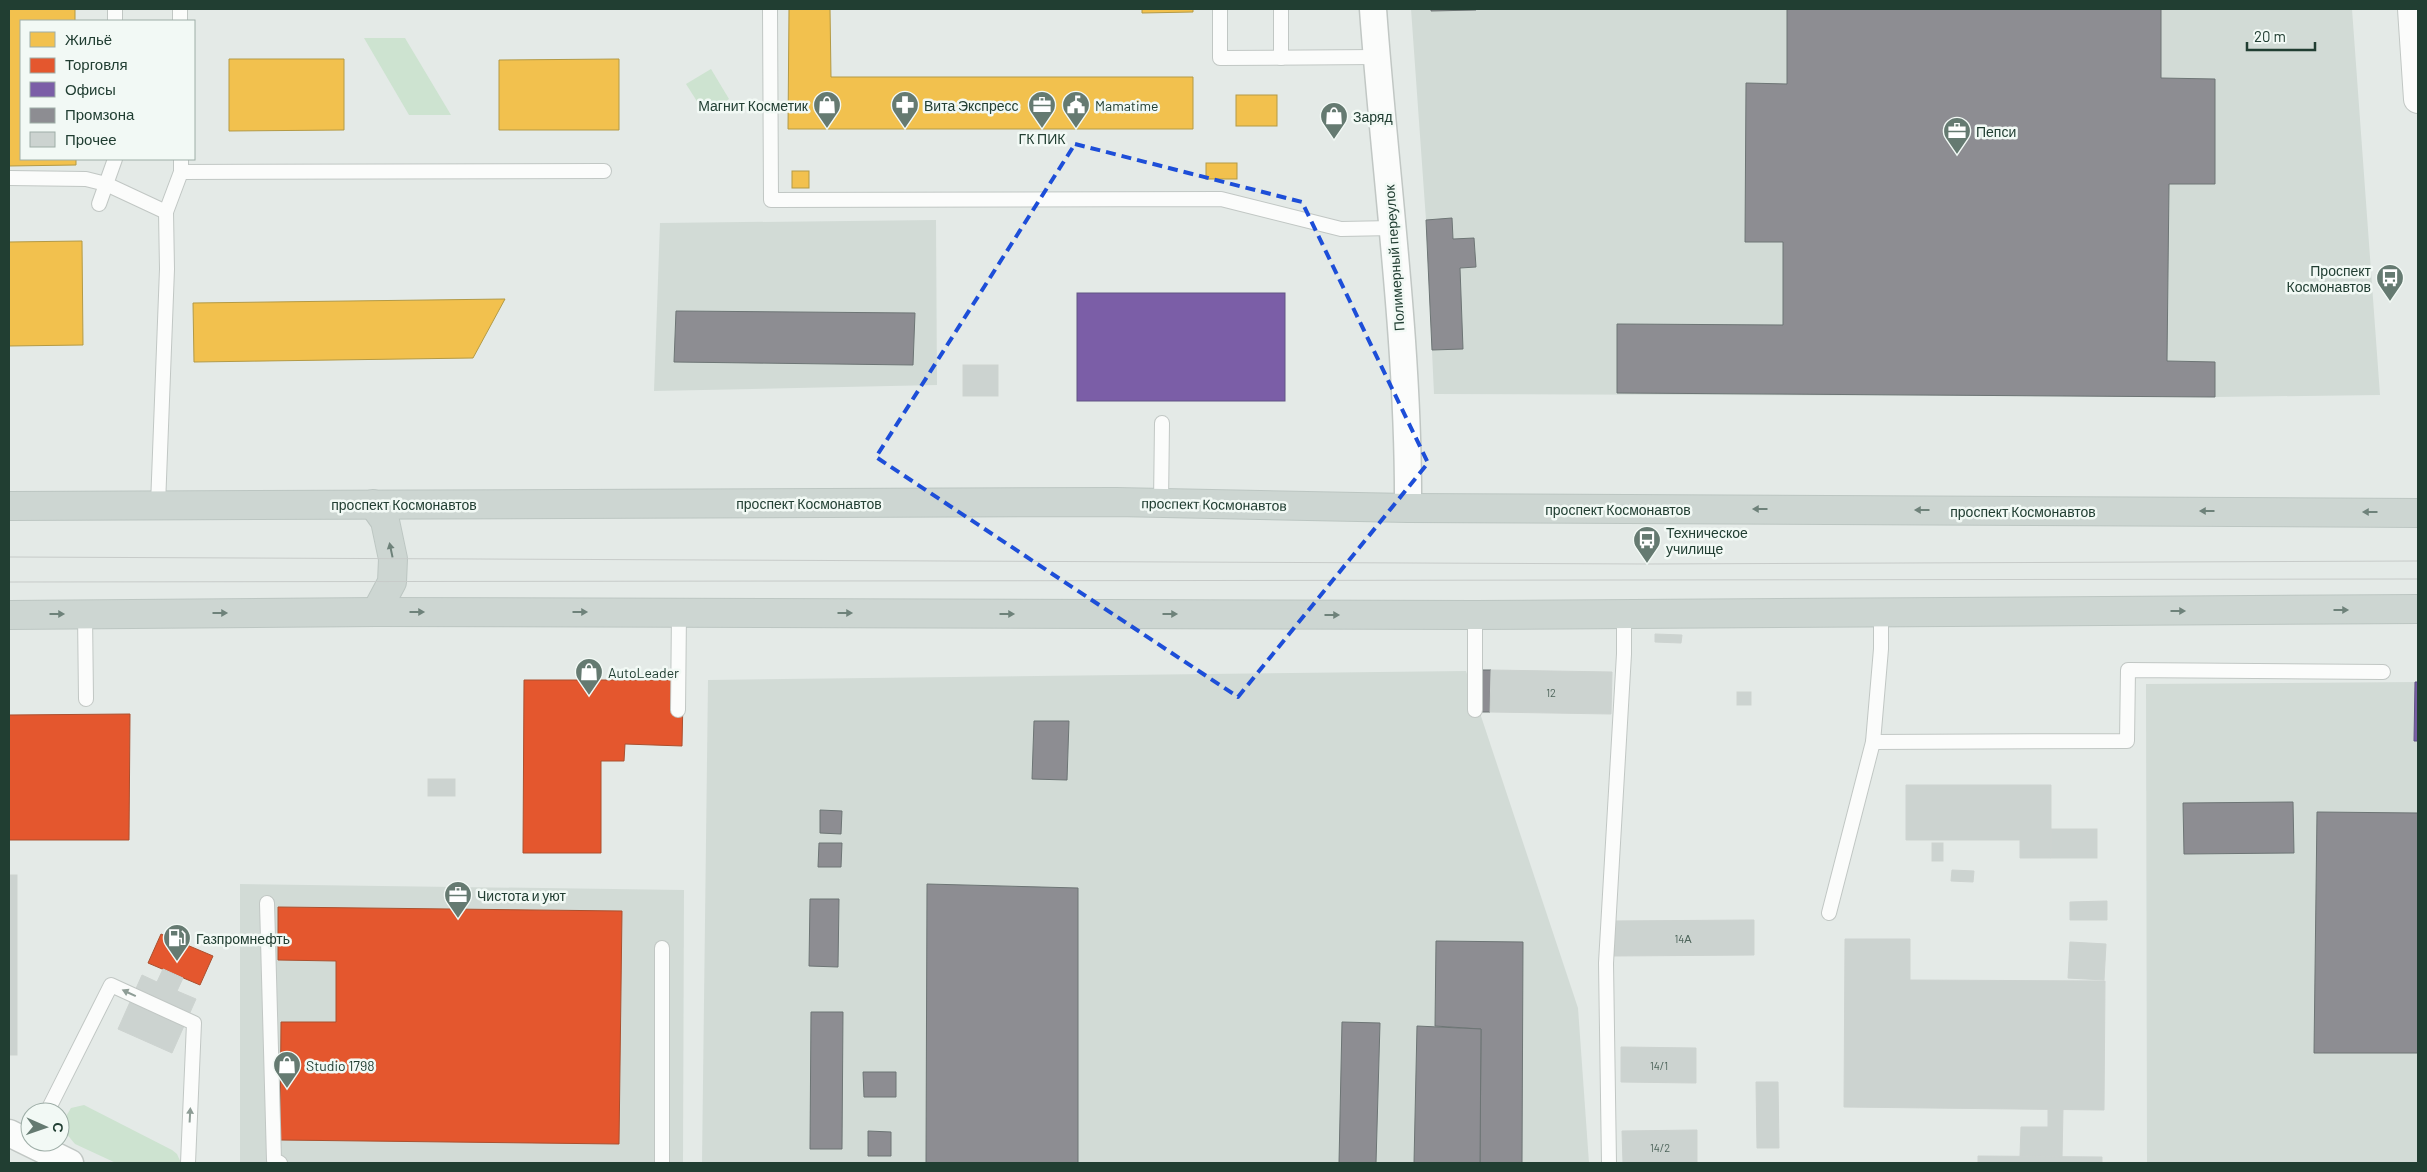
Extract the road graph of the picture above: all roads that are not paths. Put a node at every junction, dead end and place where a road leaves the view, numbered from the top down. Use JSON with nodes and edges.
{"nodes":[{"id":1,"x":770,"y":9,"type":"edge"},
{"id":2,"x":1220,"y":9,"type":"edge"},
{"id":3,"x":1281,"y":9,"type":"edge"},
{"id":4,"x":1373,"y":9,"type":"edge"},
{"id":5,"x":2412,"y":9,"type":"edge"},
{"id":6,"x":1281,"y":58,"type":"junction"},
{"id":7,"x":1376,"y":58,"type":"junction"},
{"id":8,"x":2418,"y":99,"type":"edge"},
{"id":9,"x":115,"y":160,"type":"edge"},
{"id":10,"x":181,"y":165,"type":"edge"},
{"id":11,"x":604,"y":171,"type":"dead end"},
{"id":12,"x":9,"y":178,"type":"edge"},
{"id":13,"x":106,"y":184,"type":"junction"},
{"id":14,"x":99,"y":204,"type":"dead end"},
{"id":15,"x":166,"y":212,"type":"junction"},
{"id":16,"x":1393,"y":228,"type":"junction"},
{"id":17,"x":1162,"y":423,"type":"dead end"},
{"id":18,"x":1161,"y":503,"type":"junction"},
{"id":19,"x":373,"y":504,"type":"junction"},
{"id":20,"x":158,"y":505,"type":"junction"},
{"id":21,"x":9,"y":506,"type":"edge"},
{"id":22,"x":1408,"y":508,"type":"junction"},
{"id":23,"x":2418,"y":513,"type":"edge"},
{"id":24,"x":2418,"y":609,"type":"edge"},
{"id":25,"x":376,"y":612,"type":"junction"},
{"id":26,"x":680,"y":613,"type":"junction"},
{"id":27,"x":1881,"y":613,"type":"junction"},
{"id":28,"x":84,"y":614,"type":"junction"},
{"id":29,"x":1624,"y":614,"type":"junction"},
{"id":30,"x":9,"y":615,"type":"edge"},
{"id":31,"x":1474,"y":615,"type":"junction"},
{"id":32,"x":2383,"y":672,"type":"dead end"},
{"id":33,"x":86,"y":699,"type":"dead end"},
{"id":34,"x":678,"y":710,"type":"dead end"},
{"id":35,"x":1475,"y":710,"type":"dead end"},
{"id":36,"x":1873,"y":742,"type":"junction"},
{"id":37,"x":266,"y":903,"type":"dead end"},
{"id":38,"x":1829,"y":913,"type":"dead end"},
{"id":39,"x":662,"y":948,"type":"dead end"},
{"id":40,"x":52,"y":1102,"type":"edge"},
{"id":41,"x":48,"y":1152,"type":"edge"},
{"id":42,"x":70,"y":1163,"type":"edge"},
{"id":43,"x":188,"y":1163,"type":"edge"},
{"id":44,"x":280,"y":1163,"type":"edge"},
{"id":45,"x":662,"y":1163,"type":"edge"},
{"id":46,"x":1609,"y":1163,"type":"edge"}],
"edges":[{"from":1,"to":16,"type":"lane"},
{"from":2,"to":6,"type":"lane"},
{"from":3,"to":6,"type":"lane"},
{"from":4,"to":7,"type":"street","name":"Полимерный переулок"},
{"from":5,"to":8,"type":"street"},
{"from":6,"to":7,"type":"lane"},
{"from":7,"to":16,"type":"street","name":"Полимерный переулок"},
{"from":9,"to":13,"type":"lane"},
{"from":10,"to":11,"type":"lane"},
{"from":10,"to":15,"type":"lane"},
{"from":12,"to":13,"type":"lane"},
{"from":13,"to":14,"type":"lane"},
{"from":13,"to":15,"type":"lane"},
{"from":15,"to":20,"type":"lane"},
{"from":16,"to":22,"type":"street","name":"Полимерный переулок"},
{"from":17,"to":18,"type":"lane"},
{"from":18,"to":19,"type":"main road","name":"проспект Космонавтов"},
{"from":18,"to":22,"type":"main road","name":"проспект Космонавтов"},
{"from":19,"to":20,"type":"main road","name":"проспект Космонавтов"},
{"from":25,"to":19,"type":"main road","one_way":true},
{"from":20,"to":21,"type":"main road","name":"проспект Космонавтов"},
{"from":23,"to":22,"type":"main road","name":"проспект Космонавтов","one_way":true},
{"from":27,"to":24,"type":"main road","one_way":true},
{"from":25,"to":26,"type":"main road","one_way":true},
{"from":28,"to":25,"type":"main road","one_way":true},
{"from":26,"to":31,"type":"main road","one_way":true},
{"from":26,"to":34,"type":"lane"},
{"from":27,"to":29,"type":"main road"},
{"from":27,"to":36,"type":"lane"},
{"from":30,"to":28,"type":"main road","one_way":true},
{"from":28,"to":33,"type":"lane"},
{"from":29,"to":31,"type":"main road"},
{"from":29,"to":46,"type":"lane"},
{"from":31,"to":35,"type":"lane"},
{"from":32,"to":36,"type":"lane"},
{"from":36,"to":38,"type":"lane"},
{"from":37,"to":44,"type":"lane"},
{"from":39,"to":45,"type":"lane"},
{"from":43,"to":40,"type":"lane","one_way":true},
{"from":41,"to":42,"type":"street"}]}
